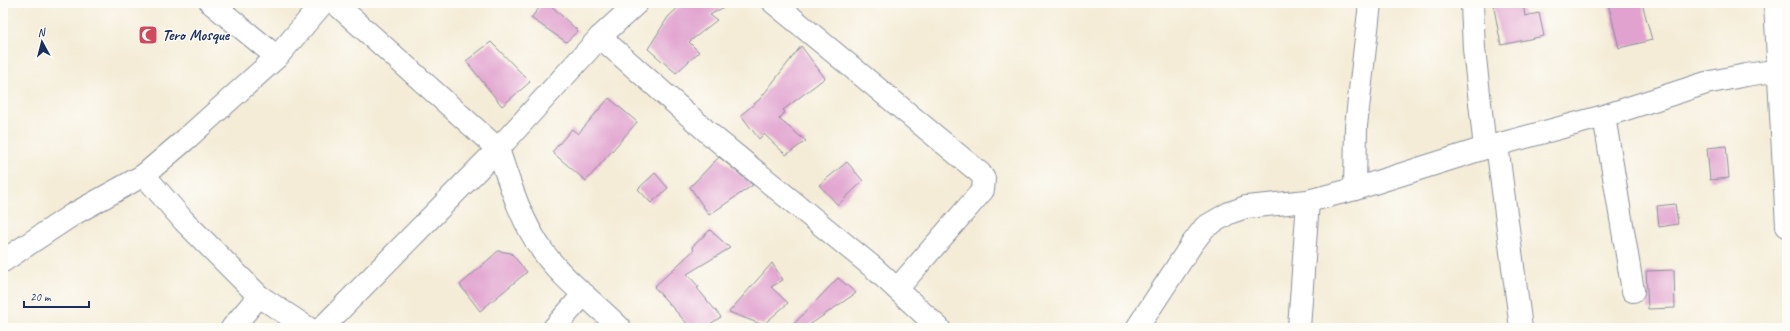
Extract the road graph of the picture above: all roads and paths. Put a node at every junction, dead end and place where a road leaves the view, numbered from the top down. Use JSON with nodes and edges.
{"nodes":[{"id":1,"x":211,"y":3,"type":"edge"},
{"id":2,"x":323,"y":3,"type":"edge"},
{"id":3,"x":336,"y":3,"type":"edge"},
{"id":4,"x":637,"y":3,"type":"edge"},
{"id":5,"x":774,"y":3,"type":"edge"},
{"id":6,"x":1370,"y":3,"type":"edge"},
{"id":7,"x":1472,"y":3,"type":"edge"},
{"id":8,"x":1775,"y":3,"type":"edge"},
{"id":9,"x":600,"y":37,"type":"junction"},
{"id":10,"x":277,"y":57,"type":"junction"},
{"id":11,"x":1783,"y":69,"type":"edge"},
{"id":12,"x":1604,"y":116,"type":"junction"},
{"id":13,"x":1491,"y":147,"type":"junction"},
{"id":14,"x":498,"y":150,"type":"junction"},
{"id":15,"x":144,"y":174,"type":"junction"},
{"id":16,"x":1355,"y":189,"type":"junction"},
{"id":17,"x":1308,"y":201,"type":"junction"},
{"id":18,"x":1787,"y":226,"type":"edge"},
{"id":19,"x":3,"y":261,"type":"edge"},
{"id":20,"x":897,"y":289,"type":"junction"},
{"id":21,"x":1633,"y":291,"type":"dead end"},
{"id":22,"x":584,"y":294,"type":"junction"},
{"id":23,"x":259,"y":296,"type":"junction"},
{"id":24,"x":232,"y":328,"type":"edge"},
{"id":25,"x":308,"y":328,"type":"edge"},
{"id":26,"x":322,"y":328,"type":"edge"},
{"id":27,"x":554,"y":328,"type":"edge"},
{"id":28,"x":620,"y":328,"type":"edge"},
{"id":29,"x":939,"y":328,"type":"edge"},
{"id":30,"x":1137,"y":328,"type":"edge"},
{"id":31,"x":1299,"y":328,"type":"edge"},
{"id":32,"x":1521,"y":328,"type":"edge"}],
"edges":[{"from":1,"to":10,"type":"street"},
{"from":2,"to":10,"type":"street"},
{"from":3,"to":14,"type":"street"},
{"from":4,"to":9,"type":"street"},
{"from":5,"to":20,"type":"street"},
{"from":6,"to":16,"type":"street"},
{"from":7,"to":13,"type":"street"},
{"from":8,"to":11,"type":"street"},
{"from":9,"to":14,"type":"street"},
{"from":9,"to":20,"type":"street"},
{"from":10,"to":15,"type":"street"},
{"from":11,"to":12,"type":"street"},
{"from":11,"to":18,"type":"street"},
{"from":12,"to":13,"type":"street"},
{"from":12,"to":21,"type":"street"},
{"from":13,"to":16,"type":"street"},
{"from":13,"to":32,"type":"street"},
{"from":14,"to":22,"type":"street"},
{"from":14,"to":26,"type":"street"},
{"from":15,"to":19,"type":"street"},
{"from":15,"to":23,"type":"street"},
{"from":16,"to":17,"type":"street"},
{"from":17,"to":30,"type":"street"},
{"from":17,"to":31,"type":"street"},
{"from":20,"to":29,"type":"street"},
{"from":22,"to":27,"type":"street"},
{"from":22,"to":28,"type":"street"},
{"from":23,"to":24,"type":"street"},
{"from":23,"to":25,"type":"street"}]}
